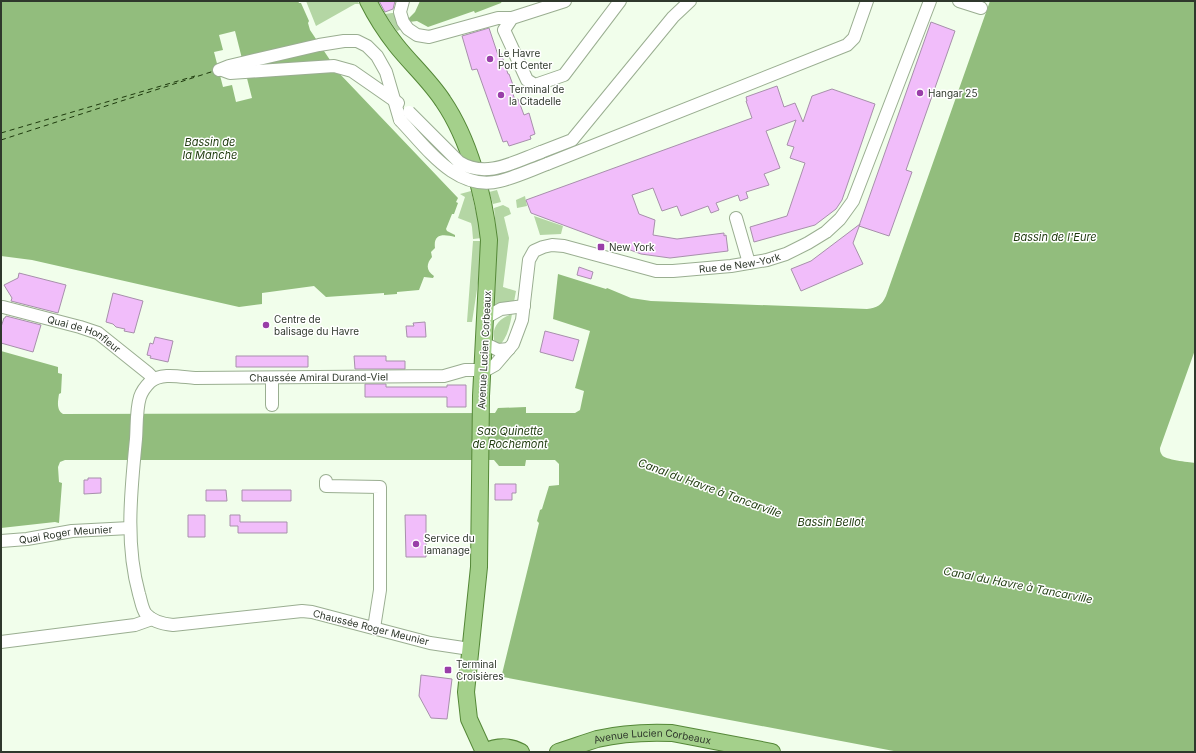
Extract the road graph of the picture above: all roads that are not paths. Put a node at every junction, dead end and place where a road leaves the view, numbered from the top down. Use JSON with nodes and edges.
{"nodes":[{"id":1,"x":368,"y":1,"type":"edge"},
{"id":2,"x":403,"y":1,"type":"edge"},
{"id":3,"x":564,"y":1,"type":"edge"},
{"id":4,"x":620,"y":1,"type":"edge"},
{"id":5,"x":690,"y":1,"type":"edge"},
{"id":6,"x":867,"y":1,"type":"edge"},
{"id":7,"x":930,"y":1,"type":"edge"},
{"id":8,"x":959,"y":1,"type":"edge"},
{"id":9,"x":981,"y":8,"type":"dead end"},
{"id":10,"x":512,"y":18,"type":"junction"},
{"id":11,"x":396,"y":102,"type":"junction"},
{"id":12,"x":405,"y":116,"type":"junction"},
{"id":13,"x":736,"y":218,"type":"dead end"},
{"id":14,"x":749,"y":263,"type":"junction"},
{"id":15,"x":524,"y":306,"type":"junction"},
{"id":16,"x":3,"y":307,"type":"dead end"},
{"id":17,"x":485,"y":318,"type":"junction"},
{"id":18,"x":484,"y":343,"type":"junction"},
{"id":19,"x":509,"y":349,"type":"junction"},
{"id":20,"x":482,"y":370,"type":"junction"},
{"id":21,"x":272,"y":378,"type":"junction"},
{"id":22,"x":154,"y":379,"type":"junction"},
{"id":23,"x":272,"y":405,"type":"dead end"},
{"id":24,"x":326,"y":481,"type":"dead end"},
{"id":25,"x":130,"y":528,"type":"junction"},
{"id":26,"x":1,"y":542,"type":"edge"},
{"id":27,"x":152,"y":619,"type":"junction"},
{"id":28,"x":374,"y":628,"type":"junction"},
{"id":29,"x":1,"y":642,"type":"edge"},
{"id":30,"x":470,"y":649,"type":"junction"},
{"id":31,"x":484,"y":752,"type":"edge"},
{"id":32,"x":520,"y":752,"type":"edge"},
{"id":33,"x":558,"y":752,"type":"edge"},
{"id":34,"x":772,"y":752,"type":"edge"}],
"edges":[{"from":1,"to":17,"type":"main road","name":"Avenue Lucien Corbeaux"},
{"from":2,"to":10,"type":"street"},
{"from":3,"to":10,"type":"street"},
{"from":4,"to":10,"type":"street"},
{"from":5,"to":12,"type":"street","bridge":true},
{"from":6,"to":12,"type":"street","bridge":true},
{"from":7,"to":14,"type":"street","name":"Rue de New-York"},
{"from":8,"to":9,"type":"street"},
{"from":11,"to":11,"type":"street"},
{"from":11,"to":12,"type":"street"},
{"from":13,"to":14,"type":"street"},
{"from":14,"to":15,"type":"street","name":"Rue de New-York"},
{"from":15,"to":17,"type":"street"},
{"from":15,"to":19,"type":"street","name":"Rue de New-York"},
{"from":16,"to":22,"type":"street","name":"Quai de Honfleur"},
{"from":17,"to":18,"type":"main road","name":"Avenue Lucien Corbeaux"},
{"from":18,"to":19,"type":"street"},
{"from":18,"to":20,"type":"main road","name":"Avenue Lucien Corbeaux"},
{"from":19,"to":20,"type":"street","name":"Rue de New-York"},
{"from":20,"to":21,"type":"street","name":"Chaussée Amiral Durand-Viel"},
{"from":20,"to":30,"type":"main road","name":"Avenue Lucien Corbeaux"},
{"from":21,"to":22,"type":"street","name":"Chaussée Amiral Durand-Viel"},
{"from":21,"to":23,"type":"street"},
{"from":22,"to":25,"type":"street"},
{"from":24,"to":28,"type":"street"},
{"from":25,"to":26,"type":"street","name":"Quai Roger Meunier"},
{"from":25,"to":27,"type":"street"},
{"from":27,"to":28,"type":"street","name":"Chaussée Roger Meunier"},
{"from":27,"to":29,"type":"street"},
{"from":28,"to":30,"type":"street","name":"Chaussée Roger Meunier"},
{"from":30,"to":31,"type":"main road","name":"Avenue Lucien Corbeaux"},
{"from":31,"to":32,"type":"main road"},
{"from":33,"to":34,"type":"main road","name":"Avenue Lucien Corbeaux"}]}
